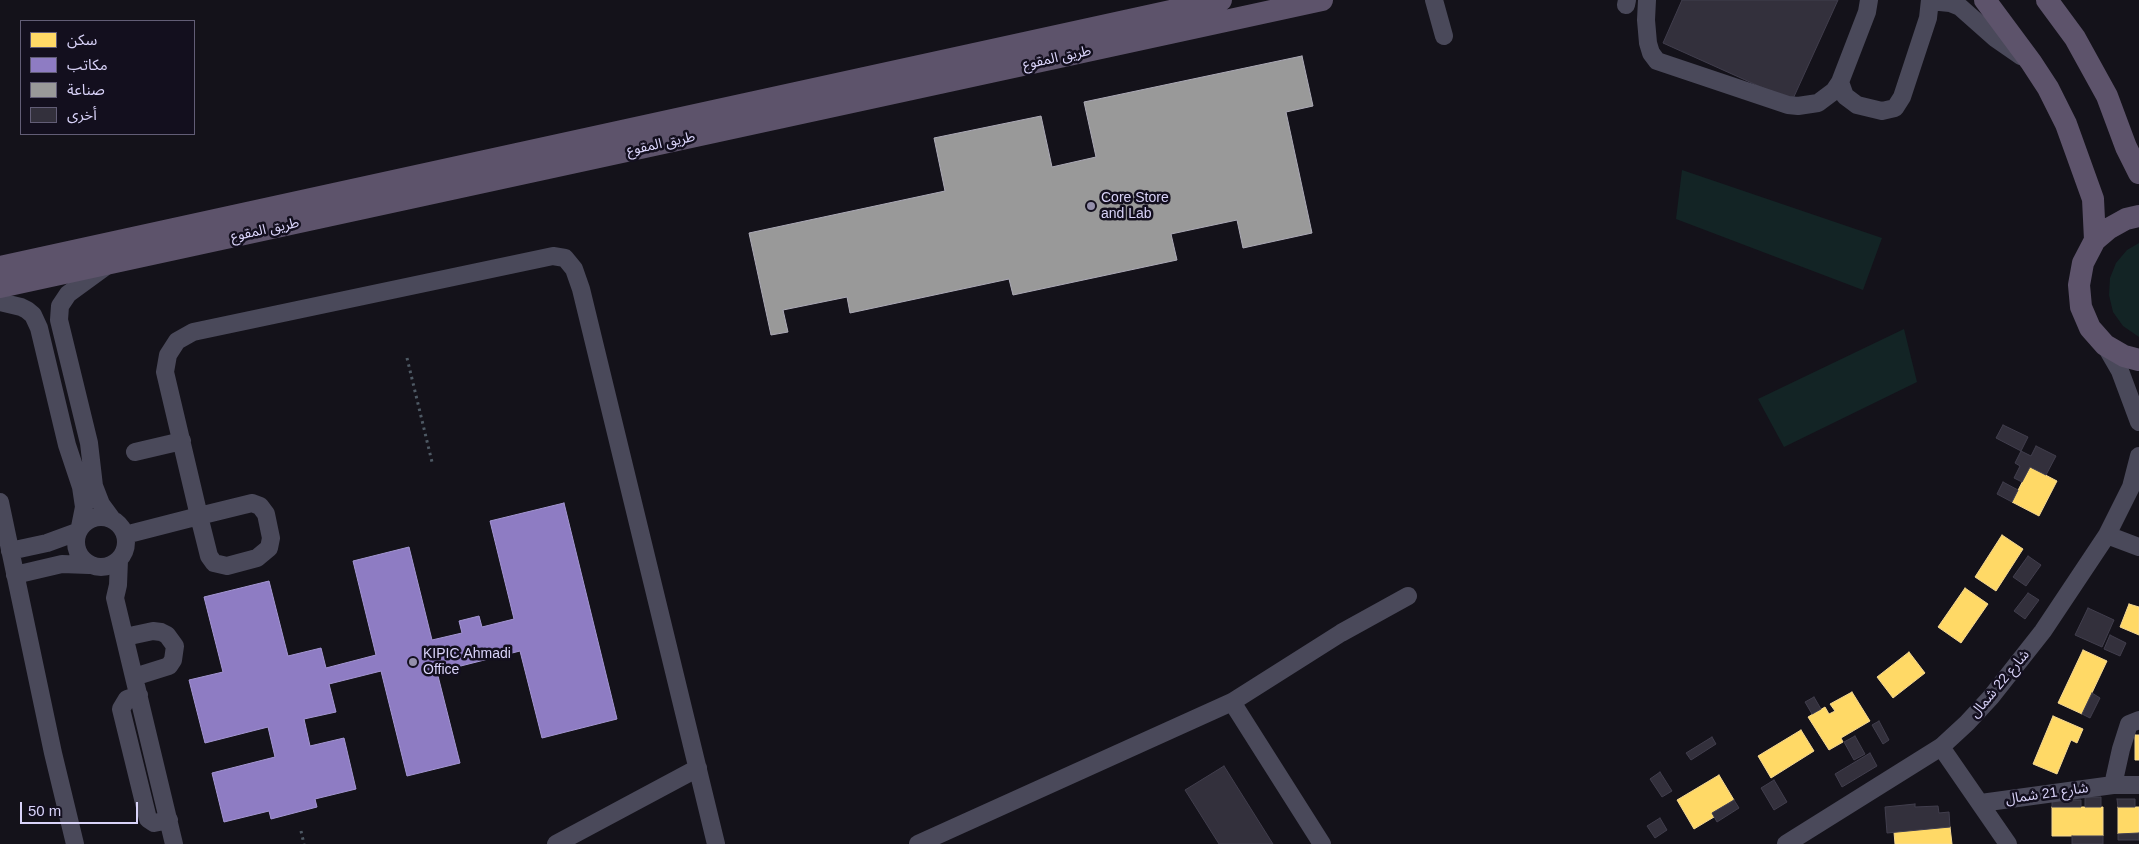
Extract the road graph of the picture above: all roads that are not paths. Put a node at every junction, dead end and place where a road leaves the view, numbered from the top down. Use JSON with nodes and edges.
{"nodes":[{"id":1,"x":1221,"y":0,"type":"edge"},
{"id":2,"x":1322,"y":0,"type":"edge"},
{"id":3,"x":1434,"y":0,"type":"edge"},
{"id":4,"x":1648,"y":0,"type":"edge"},
{"id":5,"x":1868,"y":0,"type":"edge"},
{"id":6,"x":1985,"y":0,"type":"edge"},
{"id":7,"x":2047,"y":0,"type":"edge"},
{"id":8,"x":1930,"y":1,"type":"edge"},
{"id":9,"x":1958,"y":3,"type":"edge"},
{"id":10,"x":1444,"y":36,"type":"dead end"},
{"id":11,"x":2031,"y":62,"type":"junction"},
{"id":12,"x":1840,"y":82,"type":"junction"},
{"id":13,"x":2139,"y":173,"type":"edge"},
{"id":14,"x":2139,"y":216,"type":"edge"},
{"id":15,"x":2095,"y":240,"type":"junction"},
{"id":16,"x":109,"y":264,"type":"junction"},
{"id":17,"x":0,"y":267,"type":"edge"},
{"id":18,"x":0,"y":288,"type":"edge"},
{"id":19,"x":0,"y":302,"type":"edge"},
{"id":20,"x":2105,"y":345,"type":"junction"},
{"id":21,"x":2139,"y":360,"type":"edge"},
{"id":22,"x":2139,"y":422,"type":"edge"},
{"id":23,"x":182,"y":441,"type":"junction"},
{"id":24,"x":135,"y":452,"type":"dead end"},
{"id":25,"x":2139,"y":456,"type":"edge"},
{"id":26,"x":0,"y":502,"type":"edge"},
{"id":27,"x":112,"y":519,"type":"junction"},
{"id":28,"x":79,"y":529,"type":"junction"},
{"id":29,"x":125,"y":535,"type":"junction"},
{"id":30,"x":2107,"y":535,"type":"junction"},
{"id":31,"x":2139,"y":547,"type":"edge"},
{"id":32,"x":10,"y":551,"type":"junction"},
{"id":33,"x":119,"y":560,"type":"junction"},
{"id":34,"x":92,"y":566,"type":"junction"},
{"id":35,"x":15,"y":575,"type":"junction"},
{"id":36,"x":1408,"y":596,"type":"dead end"},
{"id":37,"x":115,"y":598,"type":"junction"},
{"id":38,"x":125,"y":637,"type":"junction"},
{"id":39,"x":134,"y":677,"type":"junction"},
{"id":40,"x":1232,"y":702,"type":"junction"},
{"id":41,"x":2139,"y":720,"type":"edge"},
{"id":42,"x":1941,"y":747,"type":"junction"},
{"id":43,"x":698,"y":768,"type":"junction"},
{"id":44,"x":2113,"y":785,"type":"junction"},
{"id":45,"x":2139,"y":785,"type":"edge"},
{"id":46,"x":1980,"y":803,"type":"junction"},
{"id":47,"x":75,"y":844,"type":"edge"},
{"id":48,"x":174,"y":844,"type":"edge"},
{"id":49,"x":556,"y":844,"type":"edge"},
{"id":50,"x":716,"y":844,"type":"edge"},
{"id":51,"x":918,"y":844,"type":"edge"},
{"id":52,"x":1322,"y":844,"type":"edge"},
{"id":53,"x":1786,"y":844,"type":"edge"},
{"id":54,"x":2008,"y":844,"type":"edge"}],
"edges":[{"from":1,"to":17,"type":"main road","name":"طريق المقوع"},
{"from":2,"to":16,"type":"main road","name":"طريق المقوع"},
{"from":3,"to":10,"type":"street"},
{"from":4,"to":12,"type":"street"},
{"from":5,"to":12,"type":"street"},
{"from":6,"to":11,"type":"main road"},
{"from":7,"to":13,"type":"main road"},
{"from":8,"to":9,"type":"street"},
{"from":8,"to":12,"type":"street"},
{"from":9,"to":11,"type":"street"},
{"from":11,"to":15,"type":"main road"},
{"from":14,"to":15,"type":"main road"},
{"from":15,"to":20,"type":"main road"},
{"from":16,"to":18,"type":"main road","name":"طريق المقوع"},
{"from":16,"to":27,"type":"street"},
{"from":19,"to":28,"type":"street"},
{"from":20,"to":21,"type":"main road"},
{"from":20,"to":22,"type":"street"},
{"from":23,"to":24,"type":"street"},
{"from":23,"to":29,"type":"street"},
{"from":23,"to":43,"type":"street"},
{"from":25,"to":30,"type":"street","name":"شارع 22 شمال"},
{"from":26,"to":32,"type":"street"},
{"from":27,"to":28,"type":"street"},
{"from":27,"to":29,"type":"street"},
{"from":28,"to":32,"type":"street"},
{"from":28,"to":34,"type":"street"},
{"from":29,"to":33,"type":"street"},
{"from":30,"to":31,"type":"street"},
{"from":30,"to":42,"type":"street","name":"شارع 22 شمال"},
{"from":32,"to":35,"type":"street"},
{"from":33,"to":34,"type":"street"},
{"from":33,"to":37,"type":"street"},
{"from":34,"to":35,"type":"street"},
{"from":34,"to":37,"type":"street"},
{"from":35,"to":47,"type":"street"},
{"from":36,"to":40,"type":"street"},
{"from":37,"to":38,"type":"street"},
{"from":38,"to":39,"type":"street"},
{"from":38,"to":39,"type":"street"},
{"from":39,"to":48,"type":"street"},
{"from":40,"to":51,"type":"street"},
{"from":40,"to":52,"type":"street"},
{"from":41,"to":44,"type":"street"},
{"from":42,"to":46,"type":"street"},
{"from":42,"to":53,"type":"street","name":"شارع 22 شمال"},
{"from":43,"to":49,"type":"street"},
{"from":43,"to":50,"type":"street"},
{"from":44,"to":45,"type":"street","name":"شارع 21 شمال"},
{"from":44,"to":46,"type":"street","name":"شارع 21 شمال"},
{"from":46,"to":54,"type":"street"}]}
